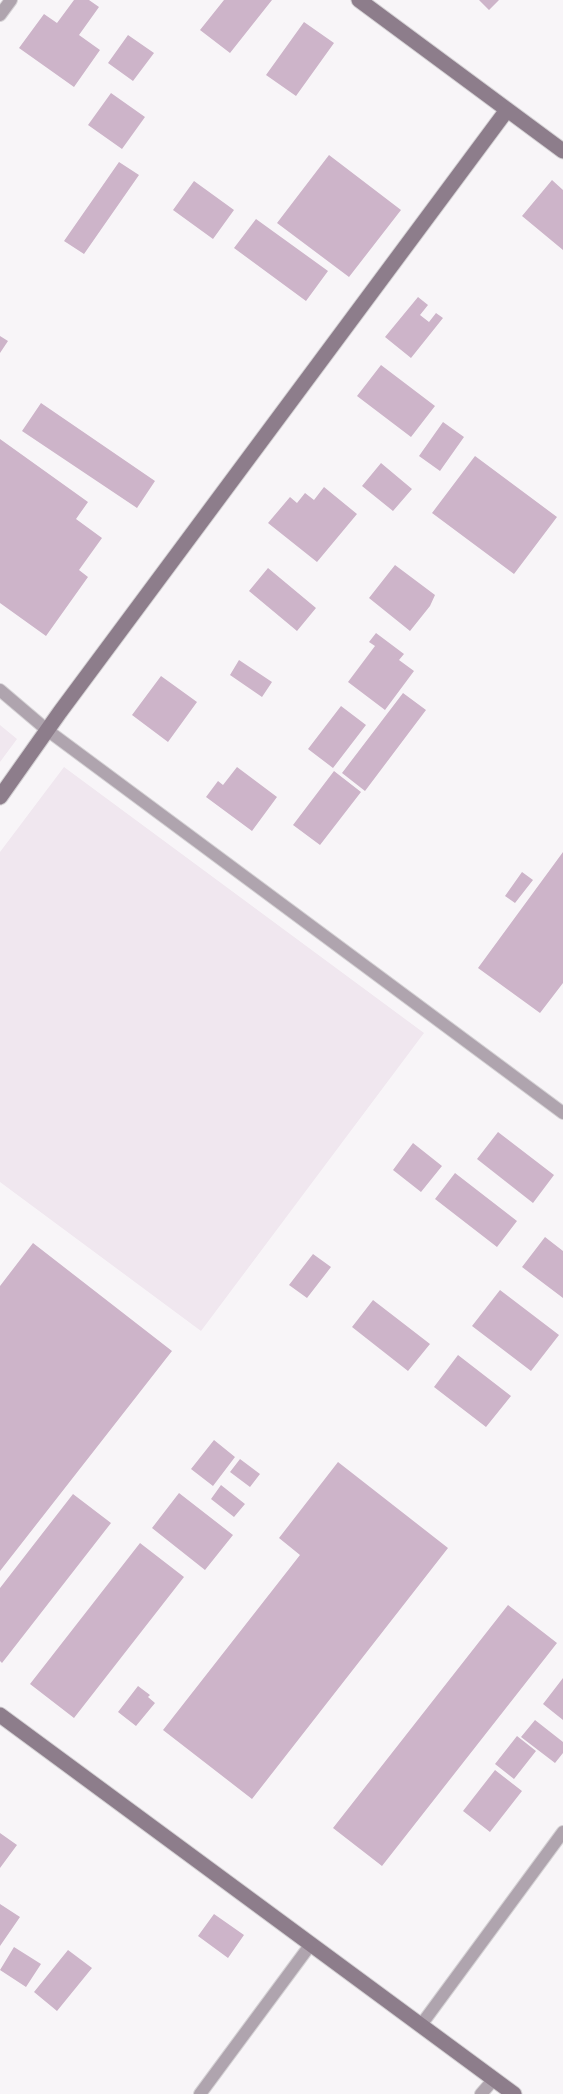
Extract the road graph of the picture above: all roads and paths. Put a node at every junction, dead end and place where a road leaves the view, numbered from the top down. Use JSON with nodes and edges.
{"nodes":[{"id":1,"x":11,"y":0,"type":"edge"},
{"id":2,"x":359,"y":0,"type":"edge"},
{"id":3,"x":0,"y":15,"type":"edge"},
{"id":4,"x":508,"y":110,"type":"junction"},
{"id":5,"x":563,"y":151,"type":"edge"},
{"id":6,"x":0,"y":690,"type":"edge"},
{"id":7,"x":47,"y":730,"type":"junction"},
{"id":8,"x":0,"y":797,"type":"edge"},
{"id":9,"x":563,"y":1113,"type":"edge"},
{"id":10,"x":0,"y":1715,"type":"edge"},
{"id":11,"x":563,"y":1832,"type":"edge"},
{"id":12,"x":311,"y":1944,"type":"junction"},
{"id":13,"x":421,"y":2025,"type":"junction"},
{"id":14,"x":494,"y":2079,"type":"junction"},
{"id":15,"x":200,"y":2094,"type":"edge"},
{"id":16,"x":481,"y":2094,"type":"edge"},
{"id":17,"x":514,"y":2094,"type":"edge"}],
"edges":[{"from":1,"to":3,"type":"street"},
{"from":2,"to":4,"type":"main road"},
{"from":4,"to":5,"type":"main road"},
{"from":4,"to":7,"type":"main road"},
{"from":6,"to":7,"type":"street"},
{"from":7,"to":8,"type":"main road"},
{"from":7,"to":9,"type":"street"},
{"from":10,"to":12,"type":"main road"},
{"from":11,"to":13,"type":"street"},
{"from":12,"to":13,"type":"main road"},
{"from":12,"to":15,"type":"street"},
{"from":13,"to":14,"type":"main road"},
{"from":14,"to":16,"type":"street"},
{"from":14,"to":17,"type":"main road"}]}
